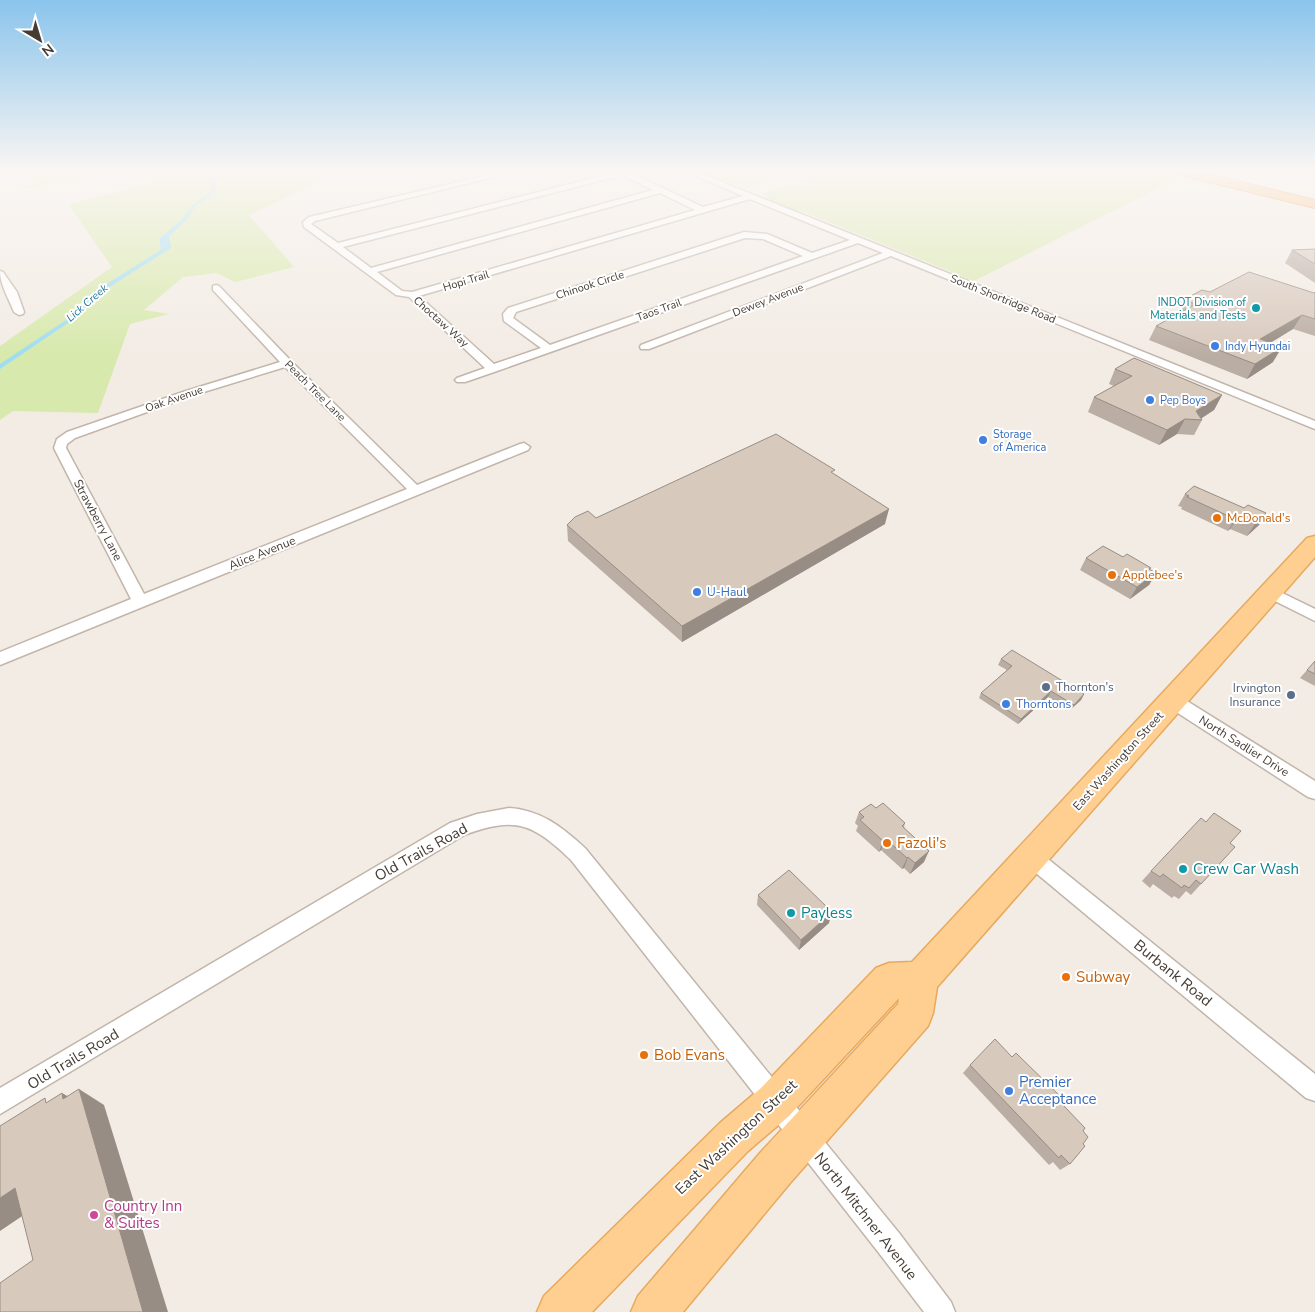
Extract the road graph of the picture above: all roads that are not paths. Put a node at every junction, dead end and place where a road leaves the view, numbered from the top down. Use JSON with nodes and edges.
{"nodes":[{"id":1,"x":319,"y":233,"type":"edge"},
{"id":2,"x":387,"y":233,"type":"edge"},
{"id":3,"x":506,"y":233,"type":"edge"},
{"id":4,"x":624,"y":233,"type":"edge"},
{"id":5,"x":841,"y":233,"type":"edge"},
{"id":6,"x":857,"y":240,"type":"junction"},
{"id":7,"x":338,"y":246,"type":"junction"},
{"id":8,"x":891,"y":253,"type":"junction"},
{"id":9,"x":811,"y":256,"type":"junction"},
{"id":10,"x":370,"y":271,"type":"junction"},
{"id":11,"x":0,"y":274,"type":"edge"},
{"id":12,"x":216,"y":288,"type":"dead end"},
{"id":13,"x":412,"y":296,"type":"junction"},
{"id":14,"x":19,"y":312,"type":"dead end"},
{"id":15,"x":645,"y":347,"type":"dead end"},
{"id":16,"x":549,"y":349,"type":"junction"},
{"id":17,"x":287,"y":363,"type":"junction"},
{"id":18,"x":493,"y":369,"type":"junction"},
{"id":19,"x":462,"y":380,"type":"dead end"},
{"id":20,"x":1315,"y":425,"type":"edge"},
{"id":21,"x":64,"y":440,"type":"joint"},
{"id":22,"x":524,"y":448,"type":"dead end"},
{"id":23,"x":416,"y":491,"type":"junction"},
{"id":24,"x":1315,"y":543,"type":"edge"},
{"id":25,"x":1270,"y":592,"type":"junction"},
{"id":26,"x":140,"y":601,"type":"junction"},
{"id":27,"x":1315,"y":616,"type":"edge"},
{"id":28,"x":0,"y":659,"type":"edge"},
{"id":29,"x":1173,"y":700,"type":"junction"},
{"id":30,"x":1315,"y":791,"type":"edge"},
{"id":31,"x":1031,"y":857,"type":"junction"},
{"id":32,"x":1315,"y":1089,"type":"edge"},
{"id":33,"x":0,"y":1102,"type":"edge"},
{"id":34,"x":790,"y":1120,"type":"junction"},
{"id":35,"x":560,"y":1312,"type":"edge"},
{"id":36,"x":654,"y":1312,"type":"edge"},
{"id":37,"x":941,"y":1312,"type":"edge"}],
"edges":[{"from":1,"to":7,"type":"street"},
{"from":2,"to":7,"type":"street"},
{"from":3,"to":10,"type":"street"},
{"from":4,"to":13,"type":"street","name":"Hopi Trail"},
{"from":5,"to":6,"type":"street","name":"South Shortridge Road"},
{"from":6,"to":8,"type":"street","name":"South Shortridge Road"},
{"from":6,"to":9,"type":"street","name":"Taos Trail"},
{"from":7,"to":10,"type":"street","name":"Choctaw Way"},
{"from":8,"to":15,"type":"street","name":"Dewey Avenue"},
{"from":8,"to":20,"type":"street","name":"South Shortridge Road"},
{"from":9,"to":16,"type":"street","name":"Taos Trail"},
{"from":9,"to":16,"type":"street","name":"Chinook Circle"},
{"from":10,"to":13,"type":"street","name":"Choctaw Way"},
{"from":11,"to":14,"type":"street"},
{"from":12,"to":17,"type":"street","name":"Peach Tree Lane"},
{"from":13,"to":18,"type":"street","name":"Choctaw Way"},
{"from":16,"to":18,"type":"street","name":"Taos Trail"},
{"from":17,"to":21,"type":"street","name":"Oak Avenue"},
{"from":17,"to":23,"type":"street","name":"Peach Tree Lane"},
{"from":18,"to":19,"type":"street","name":"Taos Trail"},
{"from":21,"to":26,"type":"street","name":"Strawberry Lane"},
{"from":22,"to":23,"type":"street","name":"Alice Avenue"},
{"from":23,"to":26,"type":"street","name":"Alice Avenue"},
{"from":24,"to":25,"type":"main road","name":"East Washington Street"},
{"from":25,"to":27,"type":"street"},
{"from":25,"to":29,"type":"main road","name":"East Washington Street"},
{"from":26,"to":28,"type":"street","name":"Alice Avenue"},
{"from":29,"to":30,"type":"street","name":"North Sadlier Drive"},
{"from":29,"to":31,"type":"main road","name":"East Washington Street"},
{"from":31,"to":32,"type":"street","name":"Burbank Road"},
{"from":31,"to":34,"type":"main road","name":"East Washington Street"},
{"from":33,"to":34,"type":"street","name":"Old Trails Road"},
{"from":34,"to":35,"type":"main road","name":"East Washington Street"},
{"from":34,"to":36,"type":"main road","name":"East Washington Street"},
{"from":34,"to":37,"type":"street","name":"North Mitchner Avenue"}]}
